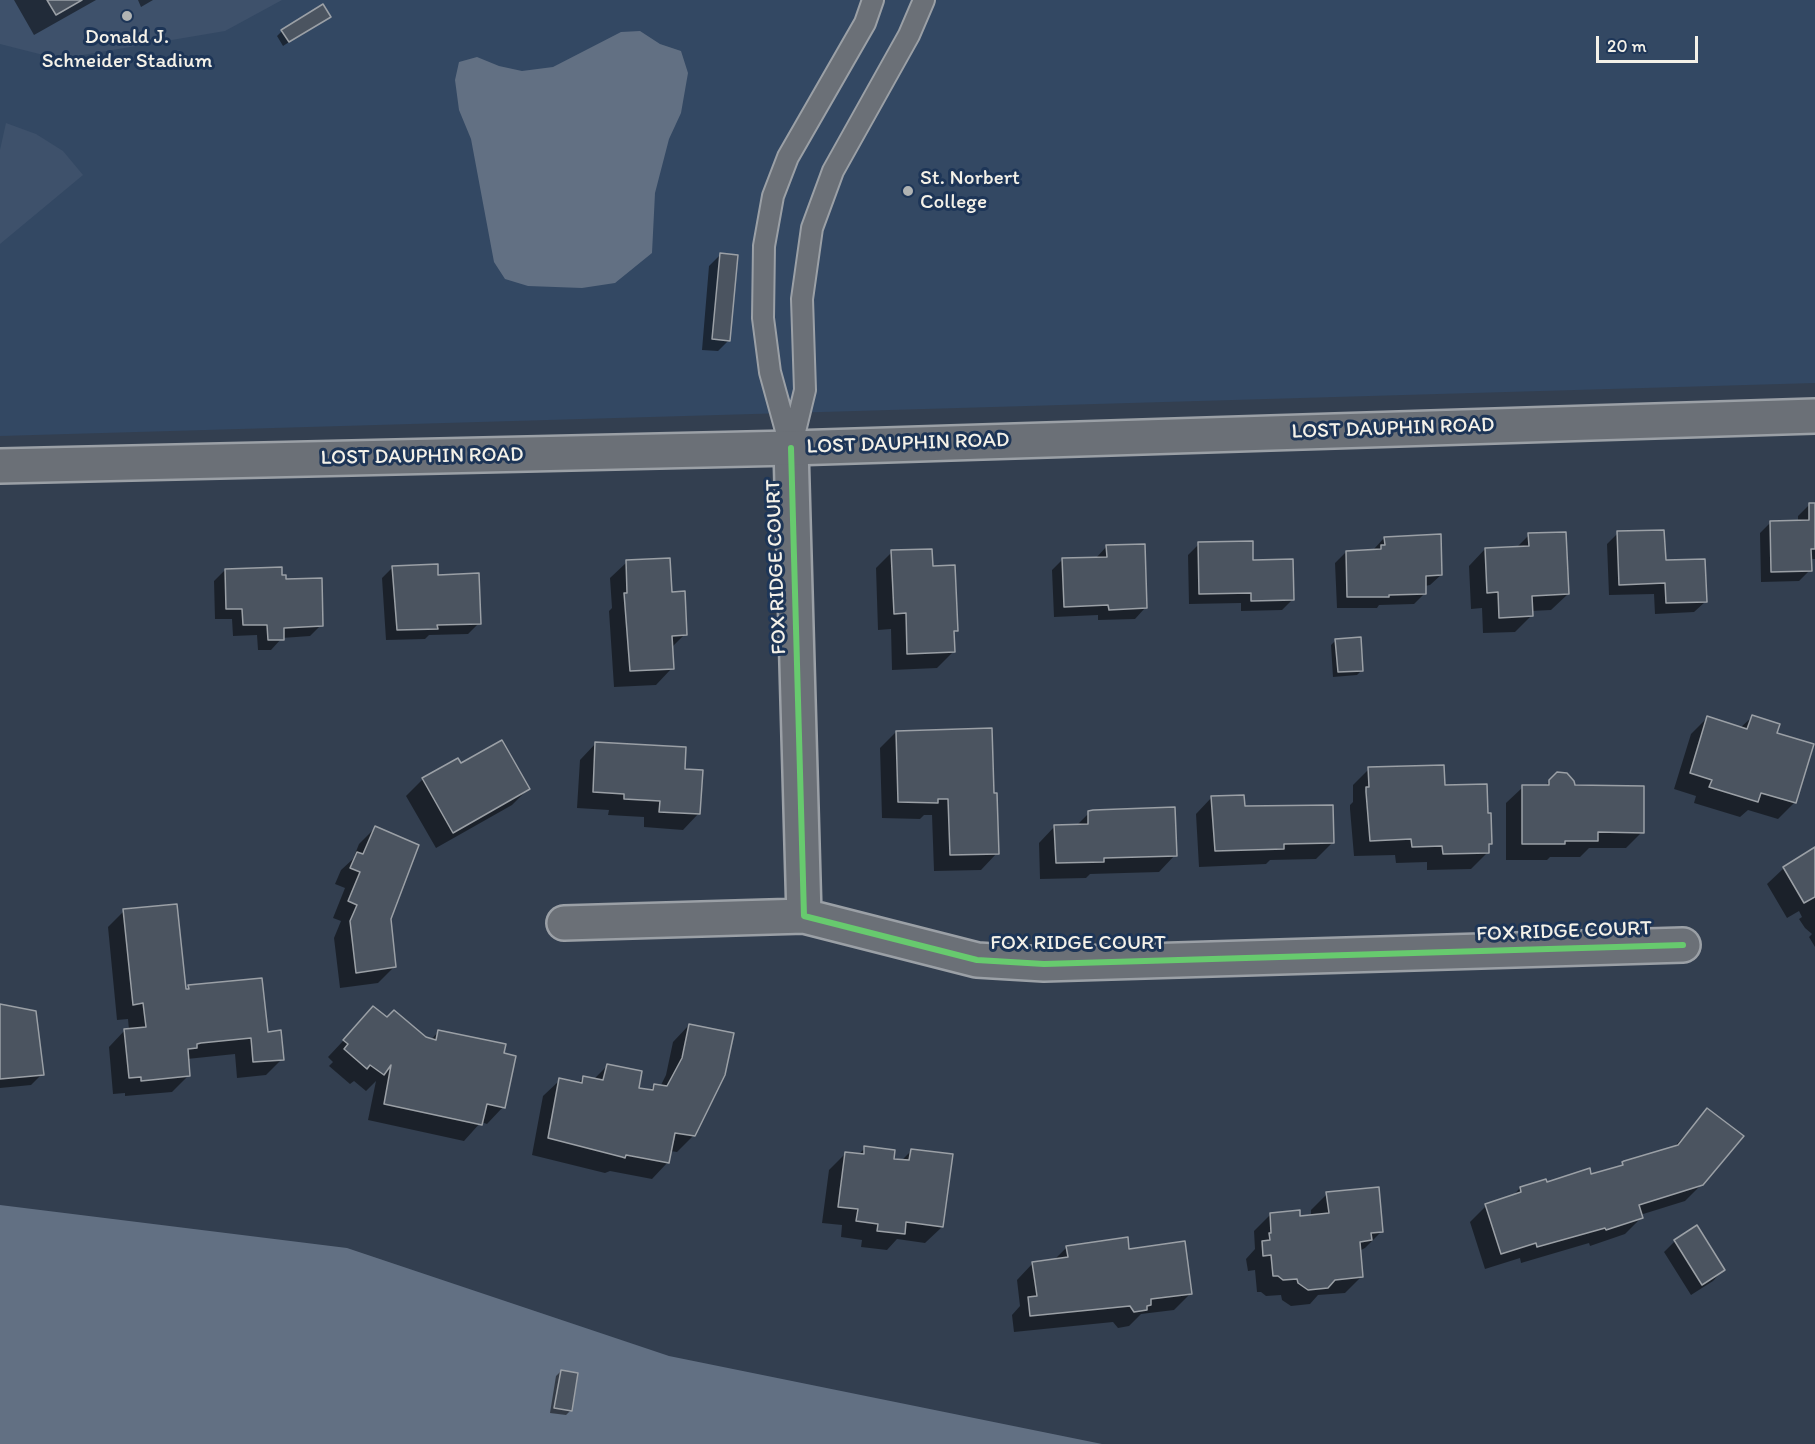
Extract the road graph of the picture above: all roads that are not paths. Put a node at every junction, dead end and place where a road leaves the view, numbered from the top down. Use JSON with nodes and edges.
{"nodes":[{"id":1,"x":873,"y":0,"type":"edge"},
{"id":2,"x":924,"y":0,"type":"edge"},
{"id":3,"x":1815,"y":416,"type":"edge"},
{"id":4,"x":790,"y":448,"type":"junction"},
{"id":5,"x":0,"y":466,"type":"edge"},
{"id":6,"x":804,"y":916,"type":"junction"},
{"id":7,"x":564,"y":923,"type":"dead end"},
{"id":8,"x":1683,"y":945,"type":"dead end"}],
"edges":[{"from":1,"to":4,"type":"lane"},
{"from":2,"to":4,"type":"lane"},
{"from":3,"to":4,"type":"main road","name":"LOST DAUPHIN ROAD"},
{"from":4,"to":5,"type":"main road","name":"LOST DAUPHIN ROAD"},
{"from":4,"to":6,"type":"main road","name":"FOX RIDGE COURT"},
{"from":6,"to":7,"type":"main road","name":"FOX RIDGE COURT"},
{"from":6,"to":8,"type":"main road","name":"FOX RIDGE COURT"}]}
